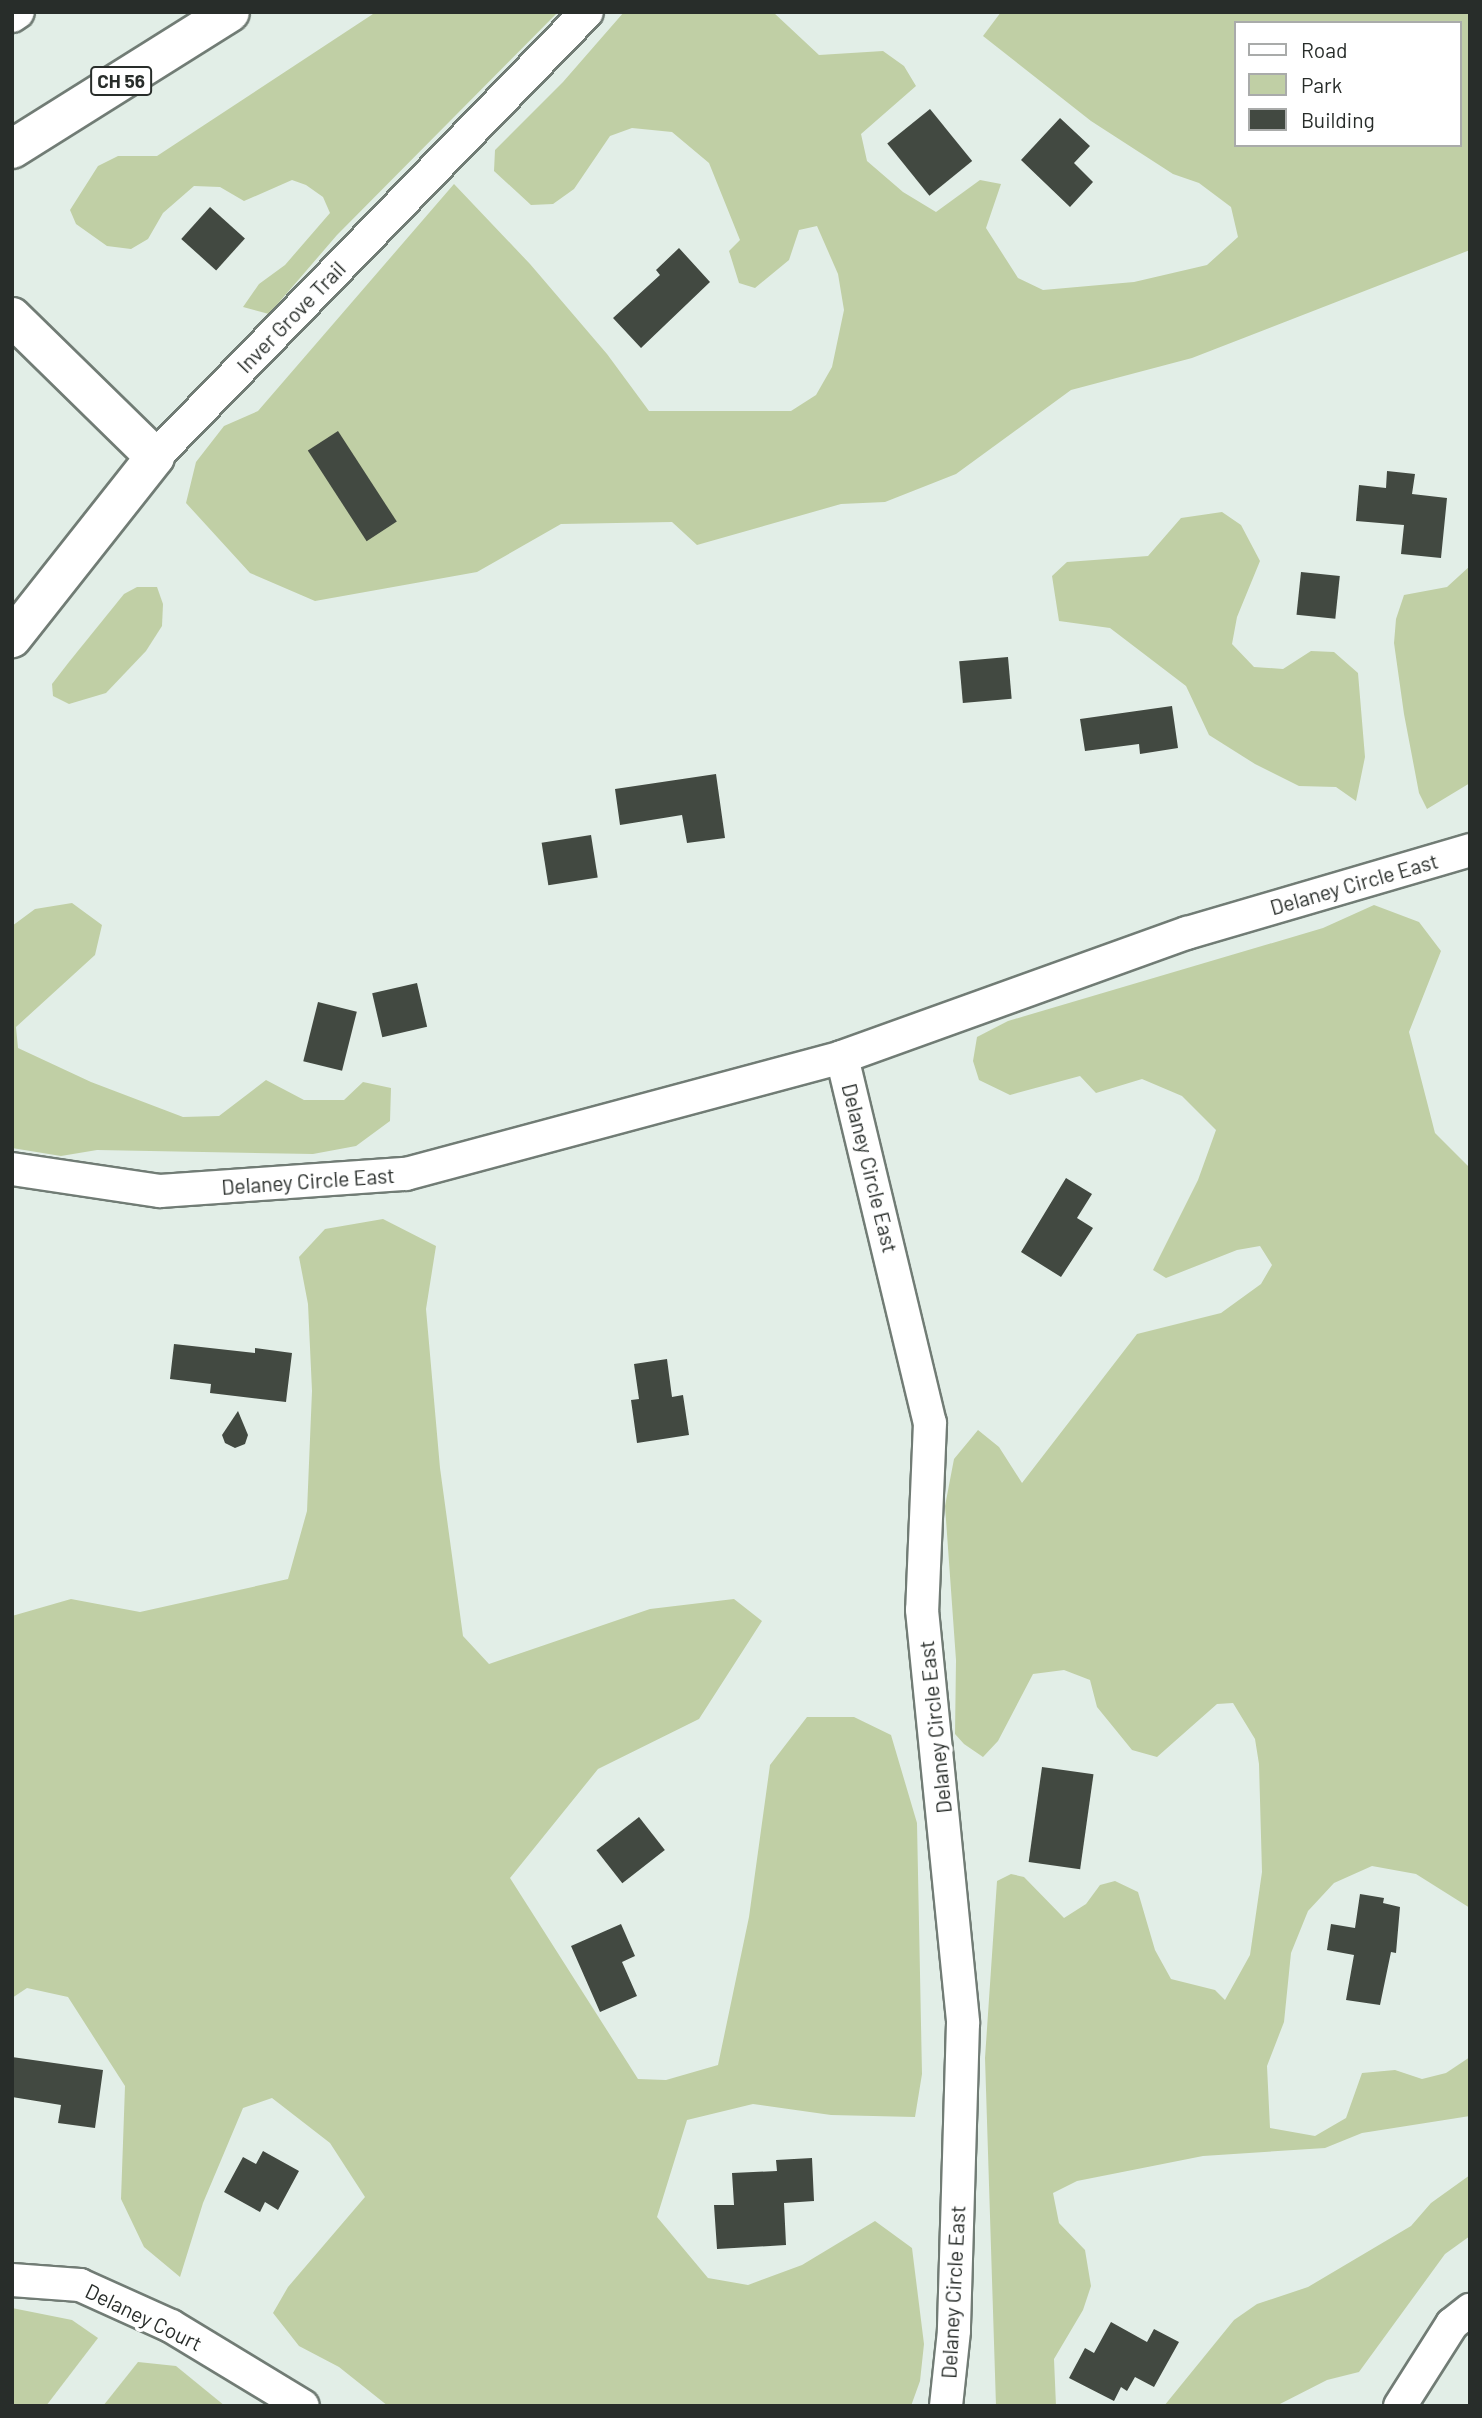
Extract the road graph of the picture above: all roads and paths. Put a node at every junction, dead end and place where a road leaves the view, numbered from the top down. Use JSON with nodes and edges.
{"nodes":[{"id":1,"x":18,"y":12,"type":"edge"},
{"id":2,"x":230,"y":12,"type":"edge"},
{"id":3,"x":587,"y":12,"type":"edge"},
{"id":4,"x":12,"y":16,"type":"edge"},
{"id":5,"x":12,"y":149,"type":"edge"},
{"id":6,"x":12,"y":317,"type":"edge"},
{"id":7,"x":155,"y":457,"type":"junction"},
{"id":8,"x":12,"y":638,"type":"edge"},
{"id":9,"x":1470,"y":850,"type":"edge"},
{"id":10,"x":842,"y":1057,"type":"junction"},
{"id":11,"x":12,"y":1169,"type":"edge"},
{"id":12,"x":12,"y":2280,"type":"edge"},
{"id":13,"x":1470,"y":2310,"type":"edge"},
{"id":14,"x":303,"y":2406,"type":"edge"},
{"id":15,"x":946,"y":2406,"type":"edge"},
{"id":16,"x":1400,"y":2406,"type":"edge"}],
"edges":[{"from":1,"to":4,"type":"street"},
{"from":2,"to":5,"type":"street","number":"CH 56"},
{"from":3,"to":7,"type":"street","name":"Inver Grove Trail"},
{"from":6,"to":7,"type":"street"},
{"from":7,"to":8,"type":"street","name":"Inver Grove Trail"},
{"from":9,"to":10,"type":"street","name":"Delaney Circle East"},
{"from":10,"to":11,"type":"street","name":"Delaney Circle East"},
{"from":10,"to":15,"type":"street","name":"Delaney Circle East"},
{"from":12,"to":14,"type":"street","name":"Delaney Court"},
{"from":13,"to":16,"type":"street"}]}
